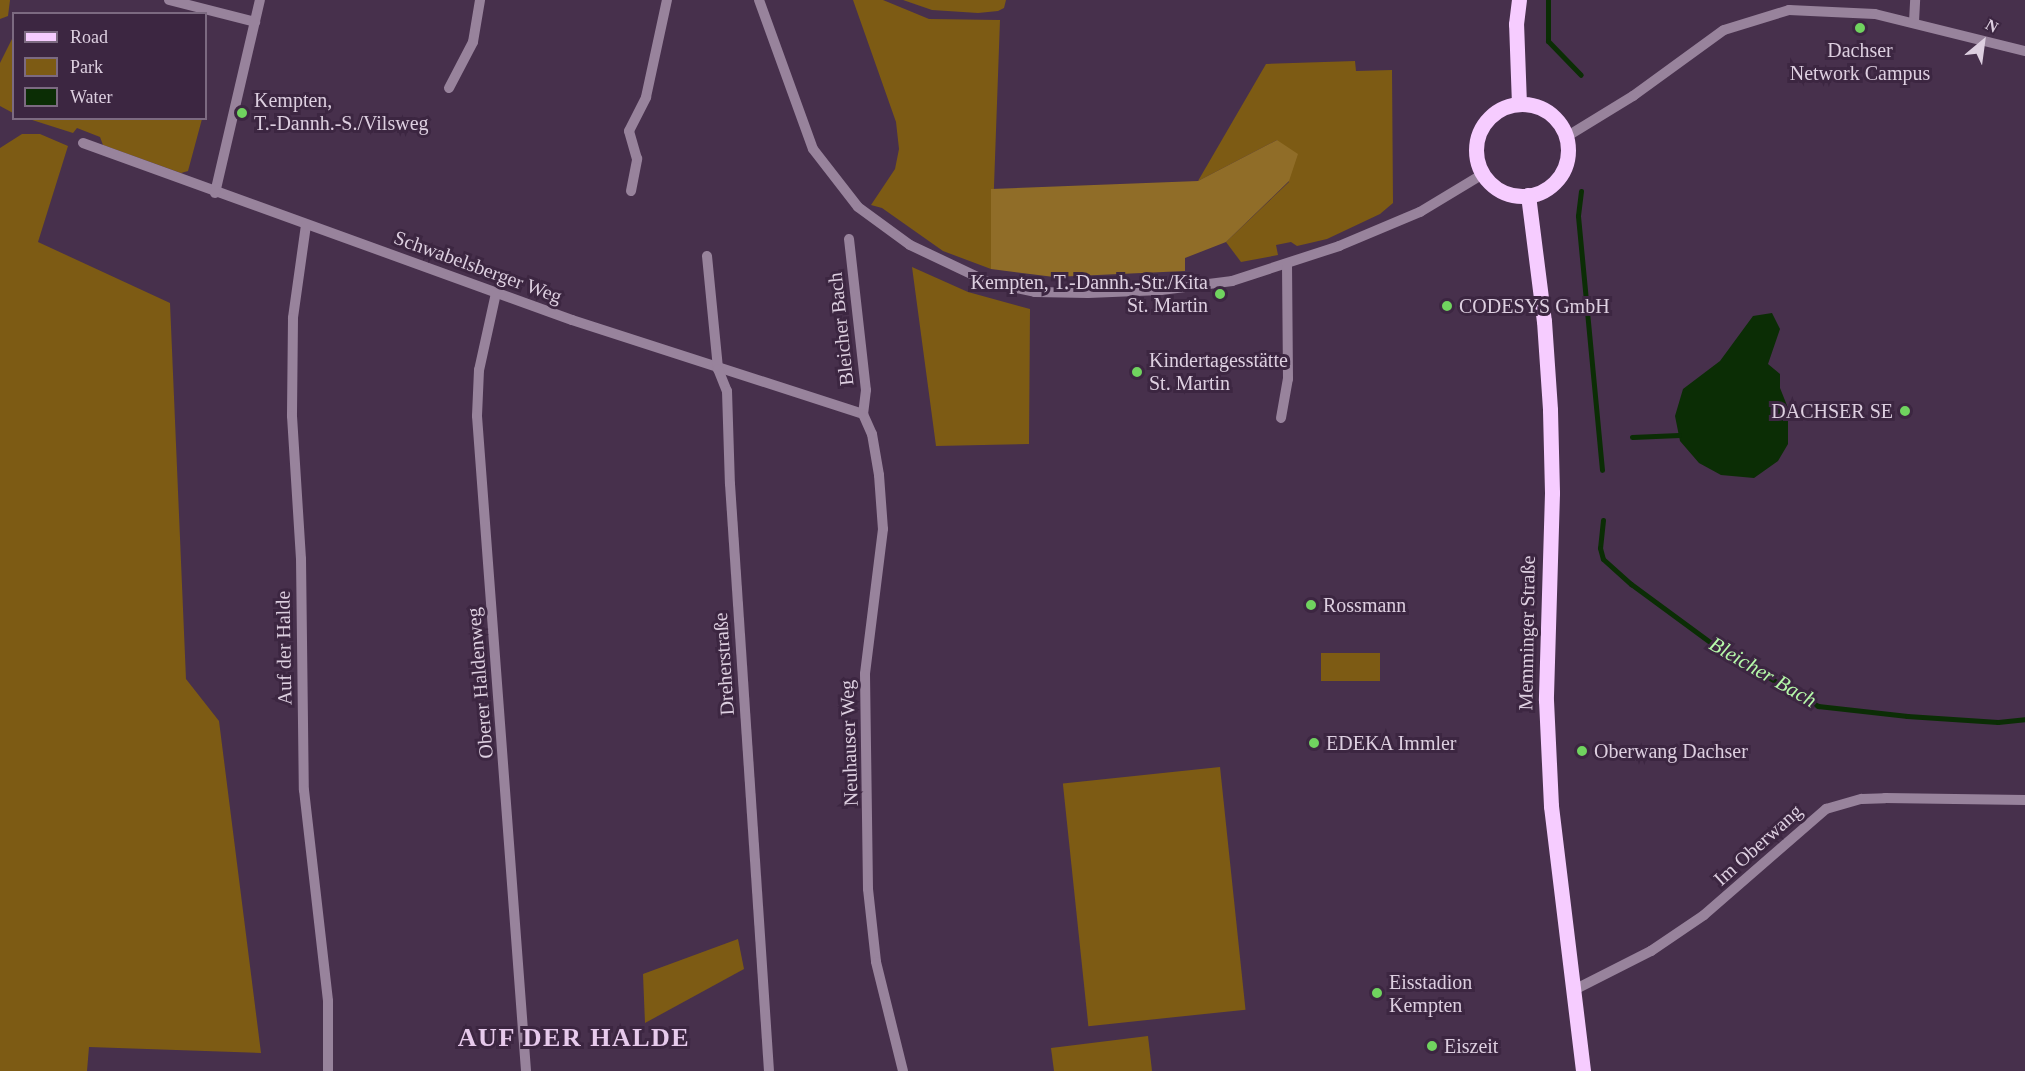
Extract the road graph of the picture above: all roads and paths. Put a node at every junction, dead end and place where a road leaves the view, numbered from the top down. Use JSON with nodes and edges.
{"nodes":[{"id":1,"x":169,"y":0,"type":"edge"},
{"id":2,"x":260,"y":0,"type":"edge"},
{"id":3,"x":480,"y":0,"type":"edge"},
{"id":4,"x":667,"y":0,"type":"edge"},
{"id":5,"x":759,"y":0,"type":"edge"},
{"id":6,"x":1519,"y":0,"type":"edge"},
{"id":7,"x":1915,"y":0,"type":"edge"},
{"id":8,"x":255,"y":22,"type":"junction"},
{"id":9,"x":1914,"y":22,"type":"junction"},
{"id":10,"x":2025,"y":51,"type":"edge"},
{"id":11,"x":449,"y":88,"type":"dead end"},
{"id":12,"x":1519,"y":104,"type":"junction"},
{"id":13,"x":1566,"y":136,"type":"junction"},
{"id":14,"x":83,"y":143,"type":"dead end"},
{"id":15,"x":1482,"y":174,"type":"junction"},
{"id":16,"x":631,"y":191,"type":"dead end"},
{"id":17,"x":215,"y":193,"type":"junction"},
{"id":18,"x":1528,"y":195,"type":"junction"},
{"id":19,"x":306,"y":225,"type":"junction"},
{"id":20,"x":849,"y":239,"type":"dead end"},
{"id":21,"x":707,"y":256,"type":"dead end"},
{"id":22,"x":1287,"y":264,"type":"junction"},
{"id":23,"x":496,"y":293,"type":"junction"},
{"id":24,"x":718,"y":369,"type":"junction"},
{"id":25,"x":863,"y":414,"type":"junction"},
{"id":26,"x":1281,"y":418,"type":"dead end"},
{"id":27,"x":2025,"y":800,"type":"edge"},
{"id":28,"x":1572,"y":991,"type":"junction"},
{"id":29,"x":328,"y":1071,"type":"edge"},
{"id":30,"x":526,"y":1071,"type":"edge"},
{"id":31,"x":770,"y":1071,"type":"edge"},
{"id":32,"x":903,"y":1071,"type":"edge"},
{"id":33,"x":1583,"y":1071,"type":"edge"}],
"edges":[{"from":1,"to":8,"type":"street"},
{"from":2,"to":8,"type":"street"},
{"from":3,"to":11,"type":"street"},
{"from":4,"to":16,"type":"street"},
{"from":5,"to":22,"type":"street"},
{"from":6,"to":12,"type":"main road"},
{"from":7,"to":9,"type":"street"},
{"from":8,"to":17,"type":"street"},
{"from":9,"to":10,"type":"street"},
{"from":9,"to":13,"type":"street"},
{"from":12,"to":13,"type":"main road"},
{"from":12,"to":15,"type":"main road"},
{"from":13,"to":18,"type":"main road"},
{"from":14,"to":17,"type":"street","name":"Schwabelsberger Weg"},
{"from":15,"to":18,"type":"main road"},
{"from":15,"to":22,"type":"street"},
{"from":17,"to":19,"type":"street","name":"Schwabelsberger Weg"},
{"from":18,"to":28,"type":"main road","name":"Memminger Straße"},
{"from":19,"to":23,"type":"street","name":"Schwabelsberger Weg"},
{"from":19,"to":29,"type":"street","name":"Auf der Halde"},
{"from":20,"to":25,"type":"street","name":"Bleicher Bach"},
{"from":21,"to":24,"type":"street","name":"Dreherstraße"},
{"from":22,"to":26,"type":"street"},
{"from":23,"to":24,"type":"street","name":"Schwabelsberger Weg"},
{"from":23,"to":30,"type":"street","name":"Oberer Haldenweg"},
{"from":24,"to":25,"type":"street","name":"Schwabelsberger Weg"},
{"from":24,"to":31,"type":"street","name":"Dreherstraße"},
{"from":25,"to":32,"type":"street","name":"Neuhauser Weg"},
{"from":27,"to":28,"type":"street","name":"Im Oberwang"},
{"from":28,"to":33,"type":"main road","name":"Memminger Straße"}]}
